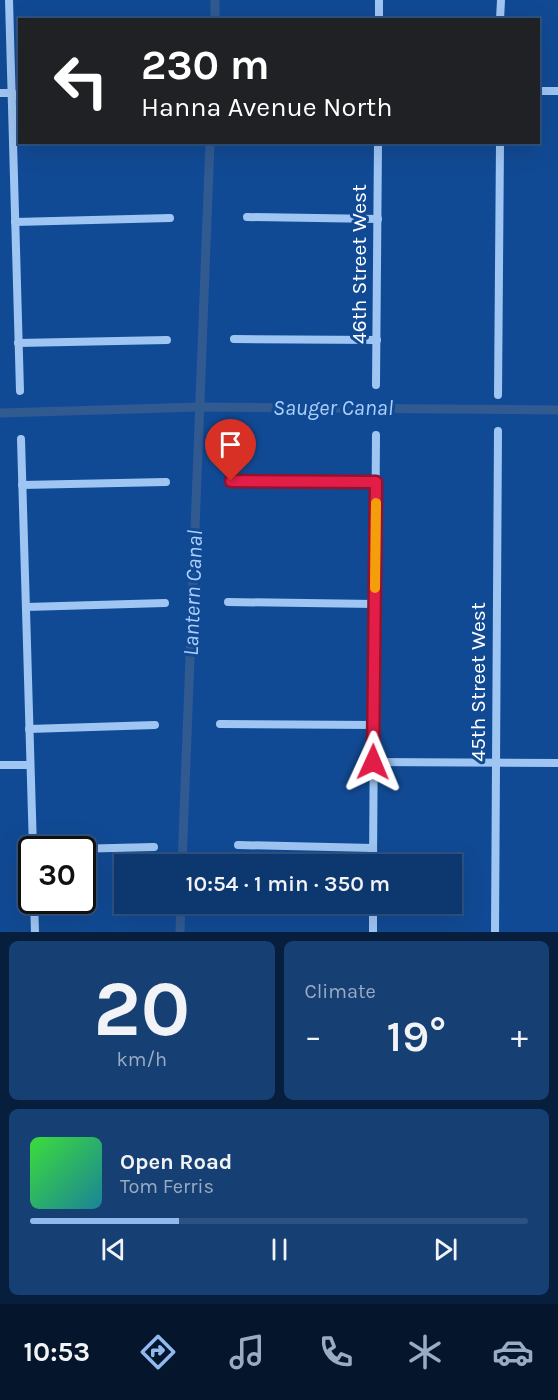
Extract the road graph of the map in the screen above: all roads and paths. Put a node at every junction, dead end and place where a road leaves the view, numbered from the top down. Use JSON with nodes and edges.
{"nodes":[{"id":1,"x":9,"y":0,"type":"edge"},
{"id":2,"x":380,"y":0,"type":"edge"},
{"id":3,"x":501,"y":0,"type":"edge"},
{"id":4,"x":379,"y":18,"type":"edge"},
{"id":5,"x":500,"y":18,"type":"edge"},
{"id":6,"x":540,"y":91,"type":"edge"},
{"id":7,"x":558,"y":91,"type":"edge"},
{"id":8,"x":0,"y":93,"type":"edge"},
{"id":9,"x":16,"y":95,"type":"edge"},
{"id":10,"x":378,"y":144,"type":"edge"},
{"id":11,"x":500,"y":144,"type":"edge"},
{"id":12,"x":248,"y":217,"type":"dead end"},
{"id":13,"x":170,"y":218,"type":"dead end"},
{"id":14,"x":378,"y":219,"type":"junction"},
{"id":15,"x":15,"y":222,"type":"junction"},
{"id":16,"x":234,"y":339,"type":"dead end"},
{"id":17,"x":167,"y":340,"type":"dead end"},
{"id":18,"x":377,"y":340,"type":"junction"},
{"id":19,"x":18,"y":343,"type":"junction"},
{"id":20,"x":376,"y":385,"type":"dead end"},
{"id":21,"x":20,"y":391,"type":"dead end"},
{"id":22,"x":498,"y":395,"type":"dead end"},
{"id":23,"x":498,"y":431,"type":"dead end"},
{"id":24,"x":376,"y":435,"type":"dead end"},
{"id":25,"x":21,"y":439,"type":"dead end"},
{"id":26,"x":231,"y":481,"type":"dead end"},
{"id":27,"x":166,"y":482,"type":"dead end"},
{"id":28,"x":376,"y":482,"type":"junction"},
{"id":29,"x":22,"y":485,"type":"junction"},
{"id":30,"x":228,"y":602,"type":"dead end"},
{"id":31,"x":165,"y":603,"type":"dead end"},
{"id":32,"x":375,"y":604,"type":"junction"},
{"id":33,"x":26,"y":607,"type":"junction"},
{"id":34,"x":220,"y":724,"type":"dead end"},
{"id":35,"x":155,"y":725,"type":"dead end"},
{"id":36,"x":374,"y":725,"type":"junction"},
{"id":37,"x":29,"y":729,"type":"junction"},
{"id":38,"x":373,"y":762,"type":"junction"},
{"id":39,"x":496,"y":763,"type":"junction"},
{"id":40,"x":558,"y":763,"type":"edge"},
{"id":41,"x":0,"y":765,"type":"edge"},
{"id":42,"x":30,"y":765,"type":"junction"},
{"id":43,"x":33,"y":836,"type":"edge"},
{"id":44,"x":238,"y":845,"type":"dead end"},
{"id":45,"x":154,"y":847,"type":"dead end"},
{"id":46,"x":96,"y":848,"type":"edge"},
{"id":47,"x":373,"y":848,"type":"junction"},
{"id":48,"x":373,"y":854,"type":"edge"},
{"id":49,"x":34,"y":914,"type":"edge"},
{"id":50,"x":373,"y":914,"type":"edge"},
{"id":51,"x":35,"y":932,"type":"edge"},
{"id":52,"x":373,"y":932,"type":"edge"},
{"id":53,"x":495,"y":932,"type":"edge"}],
"edges":[{"from":1,"to":9,"type":"street"},
{"from":2,"to":4,"type":"street"},
{"from":3,"to":5,"type":"street"},
{"from":6,"to":7,"type":"street"},
{"from":8,"to":9,"type":"street"},
{"from":9,"to":15,"type":"street"},
{"from":10,"to":14,"type":"street","name":"46th Street West"},
{"from":11,"to":22,"type":"street"},
{"from":12,"to":14,"type":"street"},
{"from":13,"to":15,"type":"street"},
{"from":14,"to":18,"type":"street","name":"46th Street West"},
{"from":15,"to":19,"type":"street"},
{"from":16,"to":18,"type":"street"},
{"from":17,"to":19,"type":"street"},
{"from":18,"to":20,"type":"street","name":"46th Street West"},
{"from":19,"to":21,"type":"street"},
{"from":23,"to":39,"type":"street","name":"45th Street West"},
{"from":24,"to":28,"type":"street"},
{"from":25,"to":29,"type":"street"},
{"from":26,"to":28,"type":"street"},
{"from":27,"to":29,"type":"street"},
{"from":28,"to":32,"type":"street"},
{"from":29,"to":33,"type":"street"},
{"from":30,"to":32,"type":"street"},
{"from":31,"to":33,"type":"street"},
{"from":32,"to":36,"type":"street"},
{"from":33,"to":37,"type":"street"},
{"from":34,"to":36,"type":"street"},
{"from":35,"to":37,"type":"street"},
{"from":36,"to":38,"type":"street"},
{"from":37,"to":42,"type":"street"},
{"from":38,"to":39,"type":"street"},
{"from":38,"to":47,"type":"street"},
{"from":39,"to":40,"type":"street"},
{"from":39,"to":53,"type":"street","name":"45th Street West"},
{"from":41,"to":42,"type":"street"},
{"from":42,"to":43,"type":"street"},
{"from":44,"to":47,"type":"street"},
{"from":45,"to":46,"type":"street"},
{"from":47,"to":48,"type":"street"},
{"from":49,"to":51,"type":"street"},
{"from":50,"to":52,"type":"street"}]}
